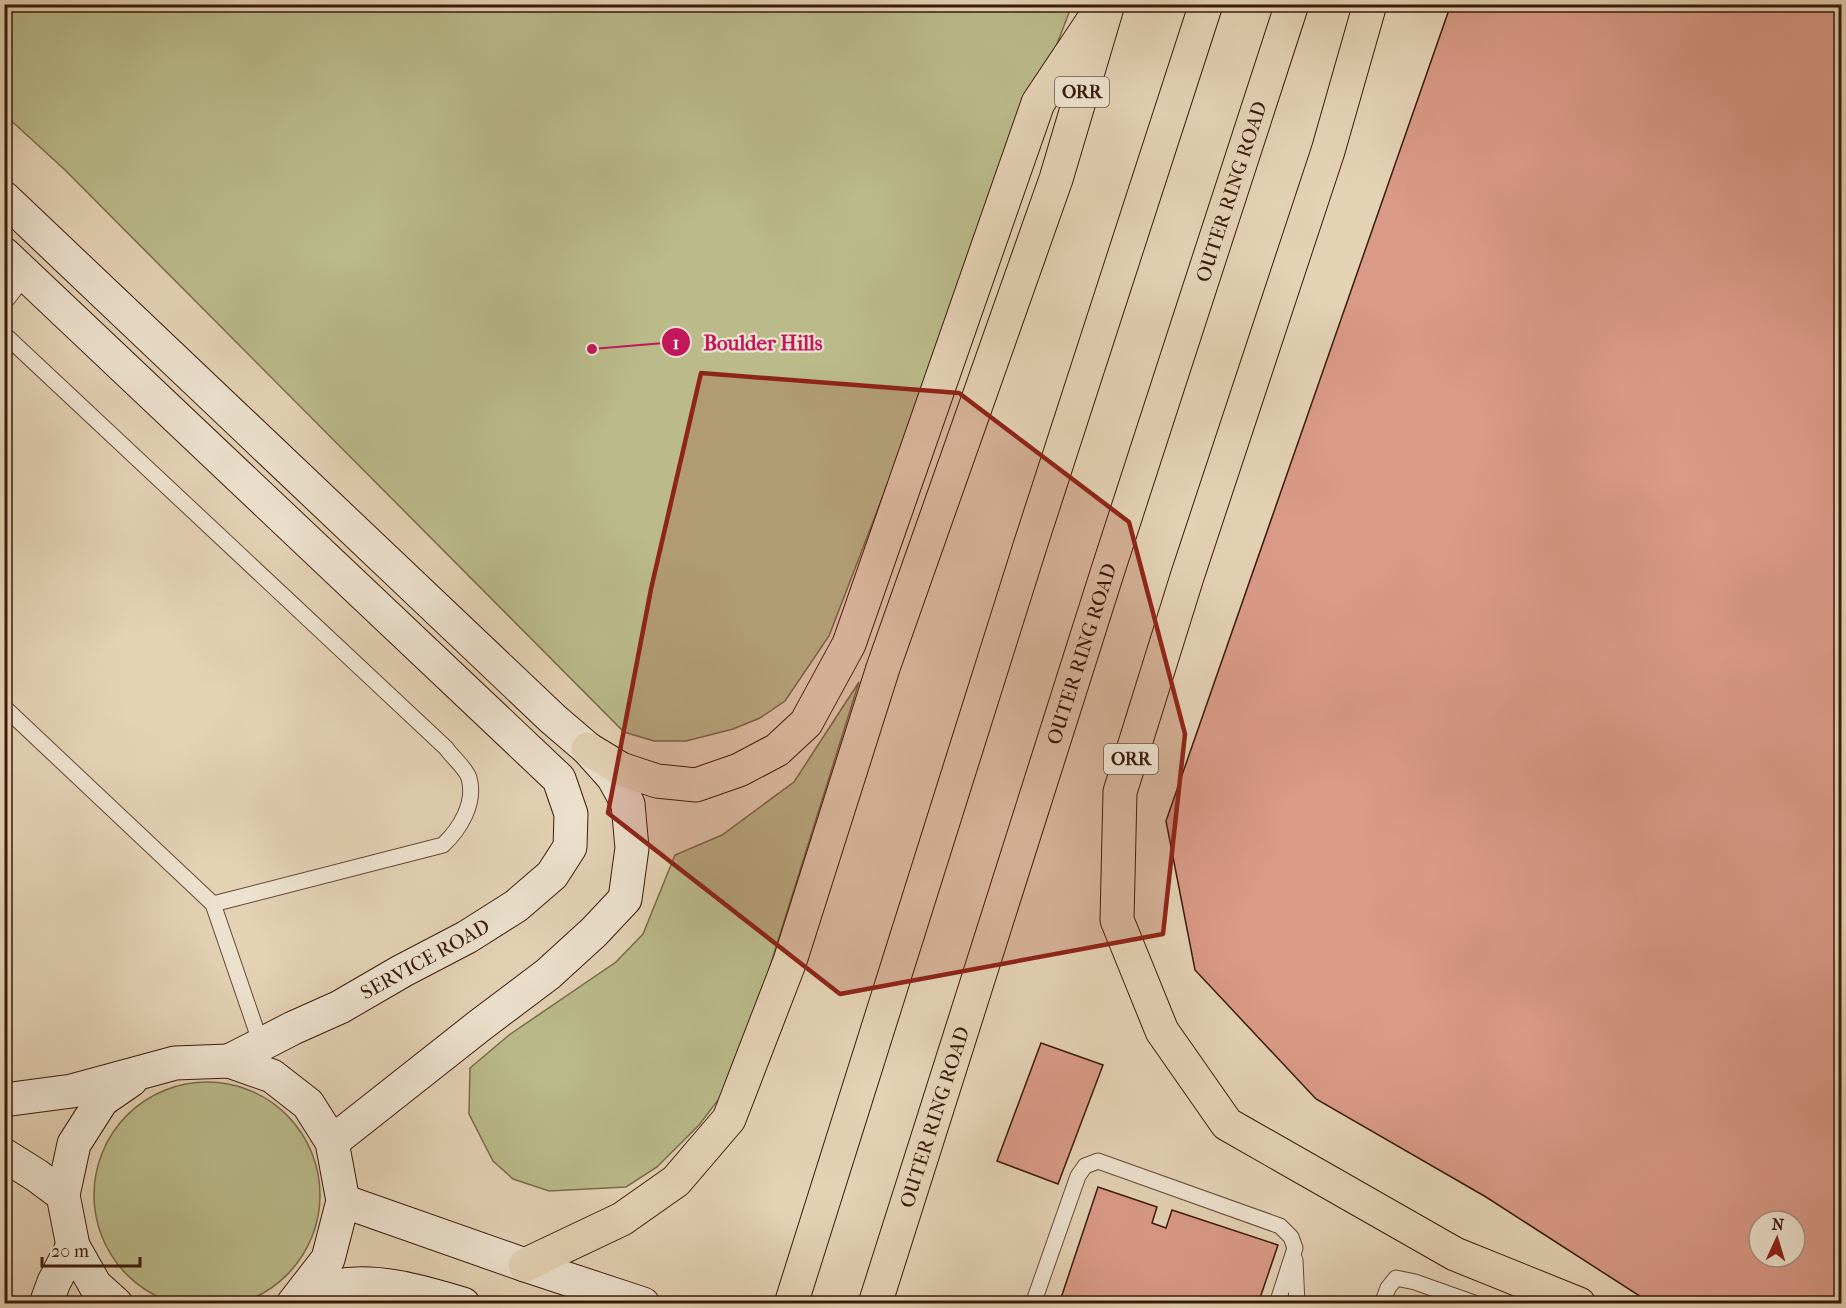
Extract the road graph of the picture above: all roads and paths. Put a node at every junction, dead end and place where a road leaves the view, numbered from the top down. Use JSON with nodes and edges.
{"nodes":[{"id":1,"x":1103,"y":4,"type":"edge"},
{"id":2,"x":1108,"y":4,"type":"edge"},
{"id":3,"x":1206,"y":4,"type":"edge"},
{"id":4,"x":1292,"y":4,"type":"edge"},
{"id":5,"x":1370,"y":4,"type":"edge"},
{"id":6,"x":4,"y":198,"type":"edge"},
{"id":7,"x":16,"y":264,"type":"edge"},
{"id":8,"x":4,"y":303,"type":"edge"},
{"id":9,"x":4,"y":334,"type":"edge"},
{"id":10,"x":4,"y":707,"type":"edge"},
{"id":11,"x":588,"y":749,"type":"junction"},
{"id":12,"x":213,"y":904,"type":"junction"},
{"id":13,"x":261,"y":1044,"type":"junction"},
{"id":14,"x":230,"y":1061,"type":"junction"},
{"id":15,"x":145,"y":1070,"type":"junction"},
{"id":16,"x":4,"y":1100,"type":"edge"},
{"id":17,"x":332,"y":1142,"type":"junction"},
{"id":18,"x":4,"y":1155,"type":"edge"},
{"id":19,"x":63,"y":1195,"type":"junction"},
{"id":20,"x":343,"y":1201,"type":"junction"},
{"id":21,"x":73,"y":1246,"type":"junction"},
{"id":22,"x":1295,"y":1248,"type":"junction"},
{"id":23,"x":525,"y":1265,"type":"junction"},
{"id":24,"x":46,"y":1304,"type":"edge"},
{"id":25,"x":116,"y":1304,"type":"edge"},
{"id":26,"x":294,"y":1304,"type":"edge"},
{"id":27,"x":463,"y":1304,"type":"edge"},
{"id":28,"x":643,"y":1304,"type":"edge"},
{"id":29,"x":791,"y":1304,"type":"edge"},
{"id":30,"x":875,"y":1304,"type":"edge"},
{"id":31,"x":1033,"y":1304,"type":"edge"},
{"id":32,"x":1277,"y":1304,"type":"edge"},
{"id":33,"x":1297,"y":1304,"type":"edge"},
{"id":34,"x":1382,"y":1304,"type":"edge"},
{"id":35,"x":1476,"y":1304,"type":"edge"},
{"id":36,"x":1579,"y":1304,"type":"edge"}],
"edges":[{"from":1,"to":11,"type":"highway","number":"ORR"},
{"from":2,"to":23,"type":"highway","number":"ORR"},
{"from":3,"to":29,"type":"highway"},
{"from":4,"to":30,"type":"highway","name":"OUTER RING ROAD"},
{"from":5,"to":36,"type":"highway","number":"ORR"},
{"from":6,"to":11,"type":"main road"},
{"from":7,"to":8,"type":"lane"},
{"from":7,"to":13,"type":"main road","name":"SERVICE ROAD"},
{"from":9,"to":12,"type":"lane"},
{"from":10,"to":12,"type":"lane"},
{"from":11,"to":17,"type":"main road"},
{"from":12,"to":13,"type":"lane"},
{"from":13,"to":14,"type":"main road","name":"SERVICE ROAD"},
{"from":14,"to":15,"type":"main road"},
{"from":14,"to":17,"type":"main road"},
{"from":15,"to":16,"type":"main road"},
{"from":15,"to":19,"type":"main road"},
{"from":17,"to":20,"type":"main road"},
{"from":18,"to":19,"type":"main road"},
{"from":19,"to":21,"type":"main road"},
{"from":20,"to":23,"type":"main road"},
{"from":20,"to":26,"type":"main road"},
{"from":21,"to":24,"type":"main road"},
{"from":21,"to":25,"type":"main road"},
{"from":22,"to":31,"type":"lane"},
{"from":22,"to":32,"type":"lane"},
{"from":22,"to":33,"type":"lane"},
{"from":23,"to":28,"type":"main road"},
{"from":26,"to":27,"type":"main road"},
{"from":34,"to":35,"type":"lane"}]}
